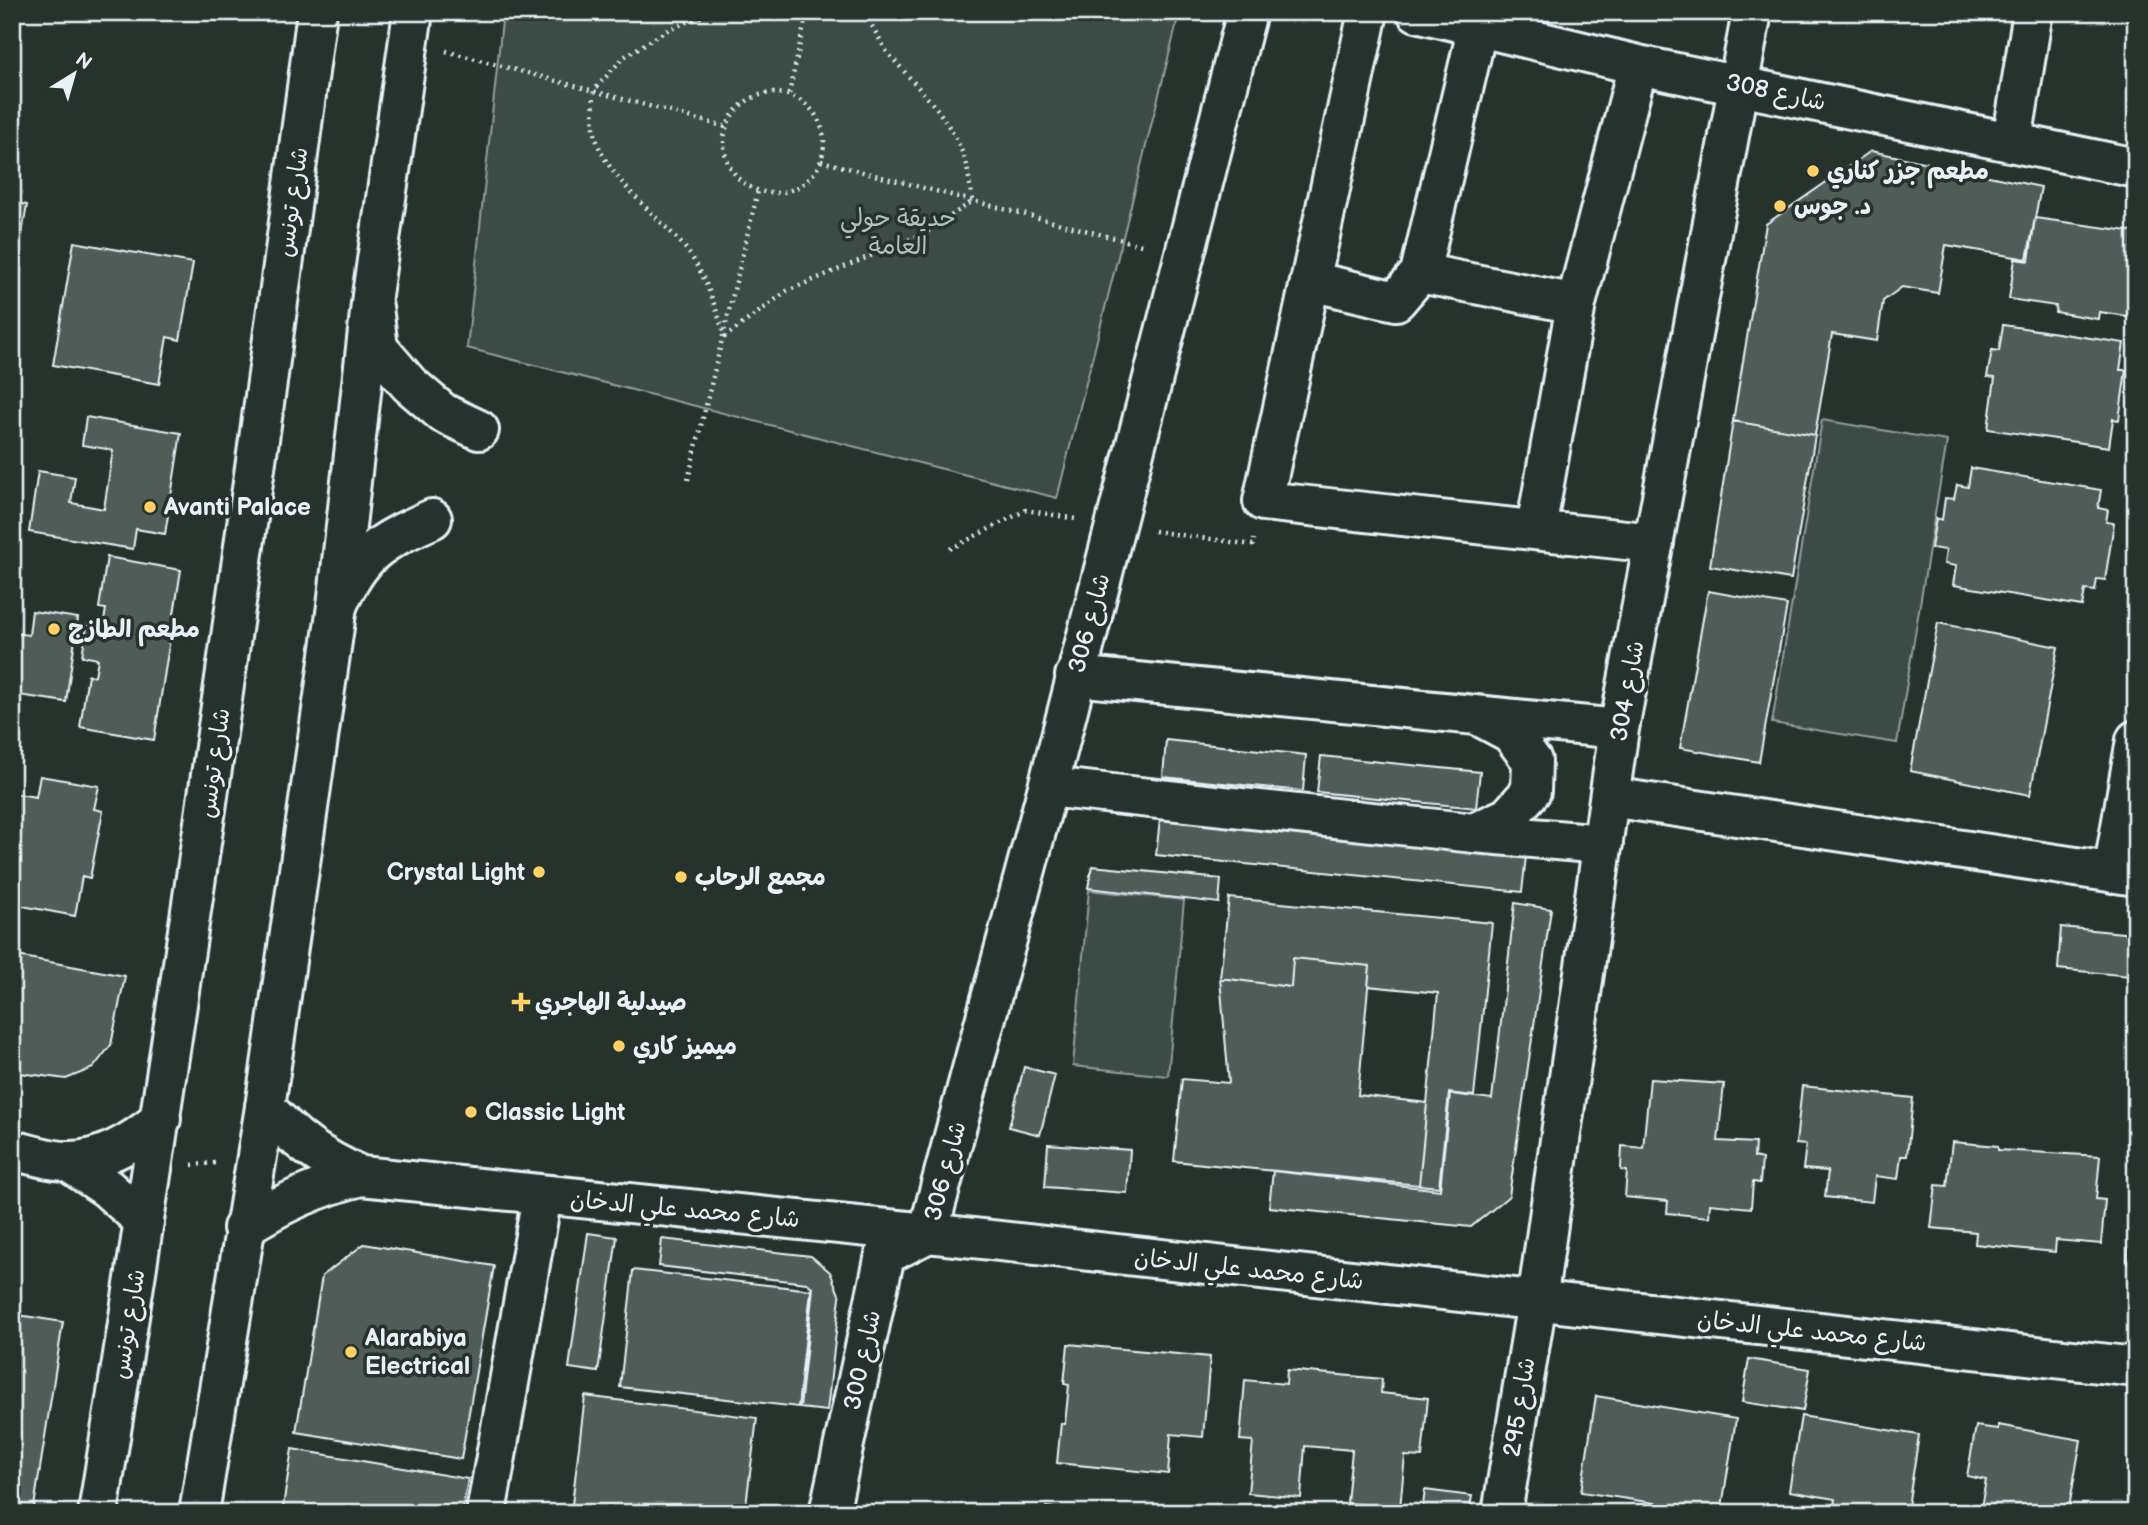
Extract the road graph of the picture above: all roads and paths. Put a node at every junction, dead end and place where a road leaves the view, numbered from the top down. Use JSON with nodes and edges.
{"nodes":[{"id":1,"x":317,"y":12,"type":"edge"},
{"id":2,"x":714,"y":12,"type":"edge"},
{"id":3,"x":807,"y":12,"type":"edge"},
{"id":4,"x":864,"y":12,"type":"edge"},
{"id":5,"x":1247,"y":12,"type":"edge"},
{"id":6,"x":1368,"y":12,"type":"edge"},
{"id":7,"x":1417,"y":12,"type":"edge"},
{"id":8,"x":1752,"y":12,"type":"edge"},
{"id":9,"x":2034,"y":12,"type":"edge"},
{"id":10,"x":1478,"y":26,"type":"junction"},
{"id":11,"x":412,"y":27,"type":"edge"},
{"id":12,"x":1638,"y":65,"type":"junction"},
{"id":13,"x":1740,"y":84,"type":"junction"},
{"id":14,"x":594,"y":90,"type":"junction"},
{"id":15,"x":789,"y":94,"type":"junction"},
{"id":16,"x":726,"y":127,"type":"junction"},
{"id":17,"x":2012,"y":141,"type":"junction"},
{"id":18,"x":821,"y":161,"type":"junction"},
{"id":19,"x":2136,"y":168,"type":"edge"},
{"id":20,"x":758,"y":191,"type":"junction"},
{"id":21,"x":973,"y":201,"type":"junction"},
{"id":22,"x":1184,"y":257,"type":"junction"},
{"id":23,"x":1420,"y":273,"type":"junction"},
{"id":24,"x":1310,"y":281,"type":"junction"},
{"id":25,"x":372,"y":295,"type":"junction"},
{"id":26,"x":1576,"y":304,"type":"junction"},
{"id":27,"x":725,"y":337,"type":"junction"},
{"id":28,"x":479,"y":430,"type":"dead end"},
{"id":29,"x":688,"y":480,"type":"dead end"},
{"id":30,"x":1263,"y":500,"type":"junction"},
{"id":31,"x":432,"y":519,"type":"dead end"},
{"id":32,"x":1115,"y":525,"type":"junction"},
{"id":33,"x":1536,"y":529,"type":"junction"},
{"id":34,"x":1654,"y":543,"type":"junction"},
{"id":35,"x":950,"y":549,"type":"dead end"},
{"id":36,"x":337,"y":606,"type":"junction"},
{"id":37,"x":1075,"y":676,"type":"junction"},
{"id":38,"x":1481,"y":717,"type":"junction"},
{"id":39,"x":1619,"y":729,"type":"junction"},
{"id":40,"x":2136,"y":740,"type":"edge"},
{"id":41,"x":1048,"y":787,"type":"junction"},
{"id":42,"x":1610,"y":797,"type":"junction"},
{"id":43,"x":1474,"y":833,"type":"junction"},
{"id":44,"x":1603,"y":844,"type":"junction"},
{"id":45,"x":2124,"y":874,"type":"edge"},
{"id":46,"x":265,"y":1107,"type":"junction"},
{"id":47,"x":161,"y":1119,"type":"junction"},
{"id":48,"x":12,"y":1150,"type":"edge"},
{"id":49,"x":256,"y":1158,"type":"junction"},
{"id":50,"x":67,"y":1161,"type":"junction"},
{"id":51,"x":153,"y":1169,"type":"junction"},
{"id":52,"x":361,"y":1176,"type":"junction"},
{"id":53,"x":542,"y":1196,"type":"junction"},
{"id":54,"x":144,"y":1221,"type":"junction"},
{"id":55,"x":243,"y":1228,"type":"junction"},
{"id":56,"x":928,"y":1233,"type":"junction"},
{"id":57,"x":1537,"y":1301,"type":"junction"},
{"id":58,"x":2136,"y":1367,"type":"edge"},
{"id":59,"x":98,"y":1513,"type":"edge"},
{"id":60,"x":200,"y":1513,"type":"edge"},
{"id":61,"x":486,"y":1513,"type":"edge"},
{"id":62,"x":829,"y":1513,"type":"edge"},
{"id":63,"x":1502,"y":1513,"type":"edge"}],
"edges":[{"from":1,"to":47,"type":"street","name":"شارع تونس"},
{"from":2,"to":14,"type":"path"},
{"from":3,"to":15,"type":"path"},
{"from":4,"to":21,"type":"path"},
{"from":5,"to":22,"type":"street","name":"شارع 306"},
{"from":6,"to":24,"type":"street"},
{"from":7,"to":10,"type":"street","name":"شارع 308"},
{"from":8,"to":13,"type":"street","name":"شارع 304"},
{"from":9,"to":17,"type":"street"},
{"from":10,"to":12,"type":"street","name":"شارع 308"},
{"from":10,"to":23,"type":"street"},
{"from":11,"to":14,"type":"path"},
{"from":11,"to":25,"type":"street"},
{"from":12,"to":13,"type":"street","name":"شارع 308"},
{"from":12,"to":26,"type":"street"},
{"from":13,"to":17,"type":"street","name":"شارع 308"},
{"from":13,"to":34,"type":"street","name":"شارع 304"},
{"from":14,"to":16,"type":"path"},
{"from":14,"to":27,"type":"path"},
{"from":15,"to":16,"type":"path"},
{"from":15,"to":18,"type":"path"},
{"from":16,"to":20,"type":"path"},
{"from":17,"to":19,"type":"street","name":"شارع 308"},
{"from":18,"to":20,"type":"path"},
{"from":18,"to":21,"type":"path"},
{"from":20,"to":27,"type":"path"},
{"from":21,"to":22,"type":"path"},
{"from":21,"to":27,"type":"path"},
{"from":22,"to":32,"type":"street","name":"شارع 306"},
{"from":23,"to":24,"type":"street"},
{"from":23,"to":26,"type":"street"},
{"from":24,"to":30,"type":"street"},
{"from":25,"to":28,"type":"street"},
{"from":25,"to":36,"type":"street"},
{"from":26,"to":33,"type":"street"},
{"from":27,"to":29,"type":"path"},
{"from":30,"to":32,"type":"path"},
{"from":30,"to":33,"type":"street"},
{"from":31,"to":36,"type":"street"},
{"from":32,"to":35,"type":"path"},
{"from":32,"to":37,"type":"street","name":"شارع 306"},
{"from":33,"to":34,"type":"street"},
{"from":34,"to":39,"type":"street","name":"شارع 304"},
{"from":36,"to":46,"type":"street"},
{"from":37,"to":38,"type":"street"},
{"from":37,"to":41,"type":"street","name":"شارع 306"},
{"from":38,"to":39,"type":"street"},
{"from":38,"to":43,"type":"street"},
{"from":39,"to":42,"type":"street","name":"شارع 304"},
{"from":40,"to":45,"type":"street"},
{"from":41,"to":43,"type":"street"},
{"from":41,"to":56,"type":"street","name":"شارع 306"},
{"from":42,"to":44,"type":"street","name":"شارع 304"},
{"from":42,"to":45,"type":"street"},
{"from":43,"to":44,"type":"street"},
{"from":44,"to":57,"type":"street","name":"شارع 304"},
{"from":46,"to":49,"type":"street"},
{"from":46,"to":52,"type":"street","name":"شارع محمد علي الدخان"},
{"from":47,"to":50,"type":"street"},
{"from":47,"to":51,"type":"street","name":"شارع تونس"},
{"from":48,"to":50,"type":"street"},
{"from":49,"to":51,"type":"path"},
{"from":49,"to":55,"type":"street"},
{"from":50,"to":54,"type":"street"},
{"from":51,"to":54,"type":"street","name":"شارع تونس"},
{"from":52,"to":53,"type":"street","name":"شارع محمد علي الدخان"},
{"from":52,"to":55,"type":"street","name":"شارع محمد علي الدخان"},
{"from":53,"to":56,"type":"street","name":"شارع محمد علي الدخان"},
{"from":53,"to":61,"type":"street"},
{"from":54,"to":59,"type":"street","name":"شارع تونس"},
{"from":55,"to":60,"type":"street"},
{"from":56,"to":57,"type":"street","name":"شارع محمد علي الدخان"},
{"from":56,"to":62,"type":"street","name":"شارع 300"},
{"from":57,"to":58,"type":"street","name":"شارع محمد علي الدخان"},
{"from":57,"to":63,"type":"street","name":"شارع 295"}]}
